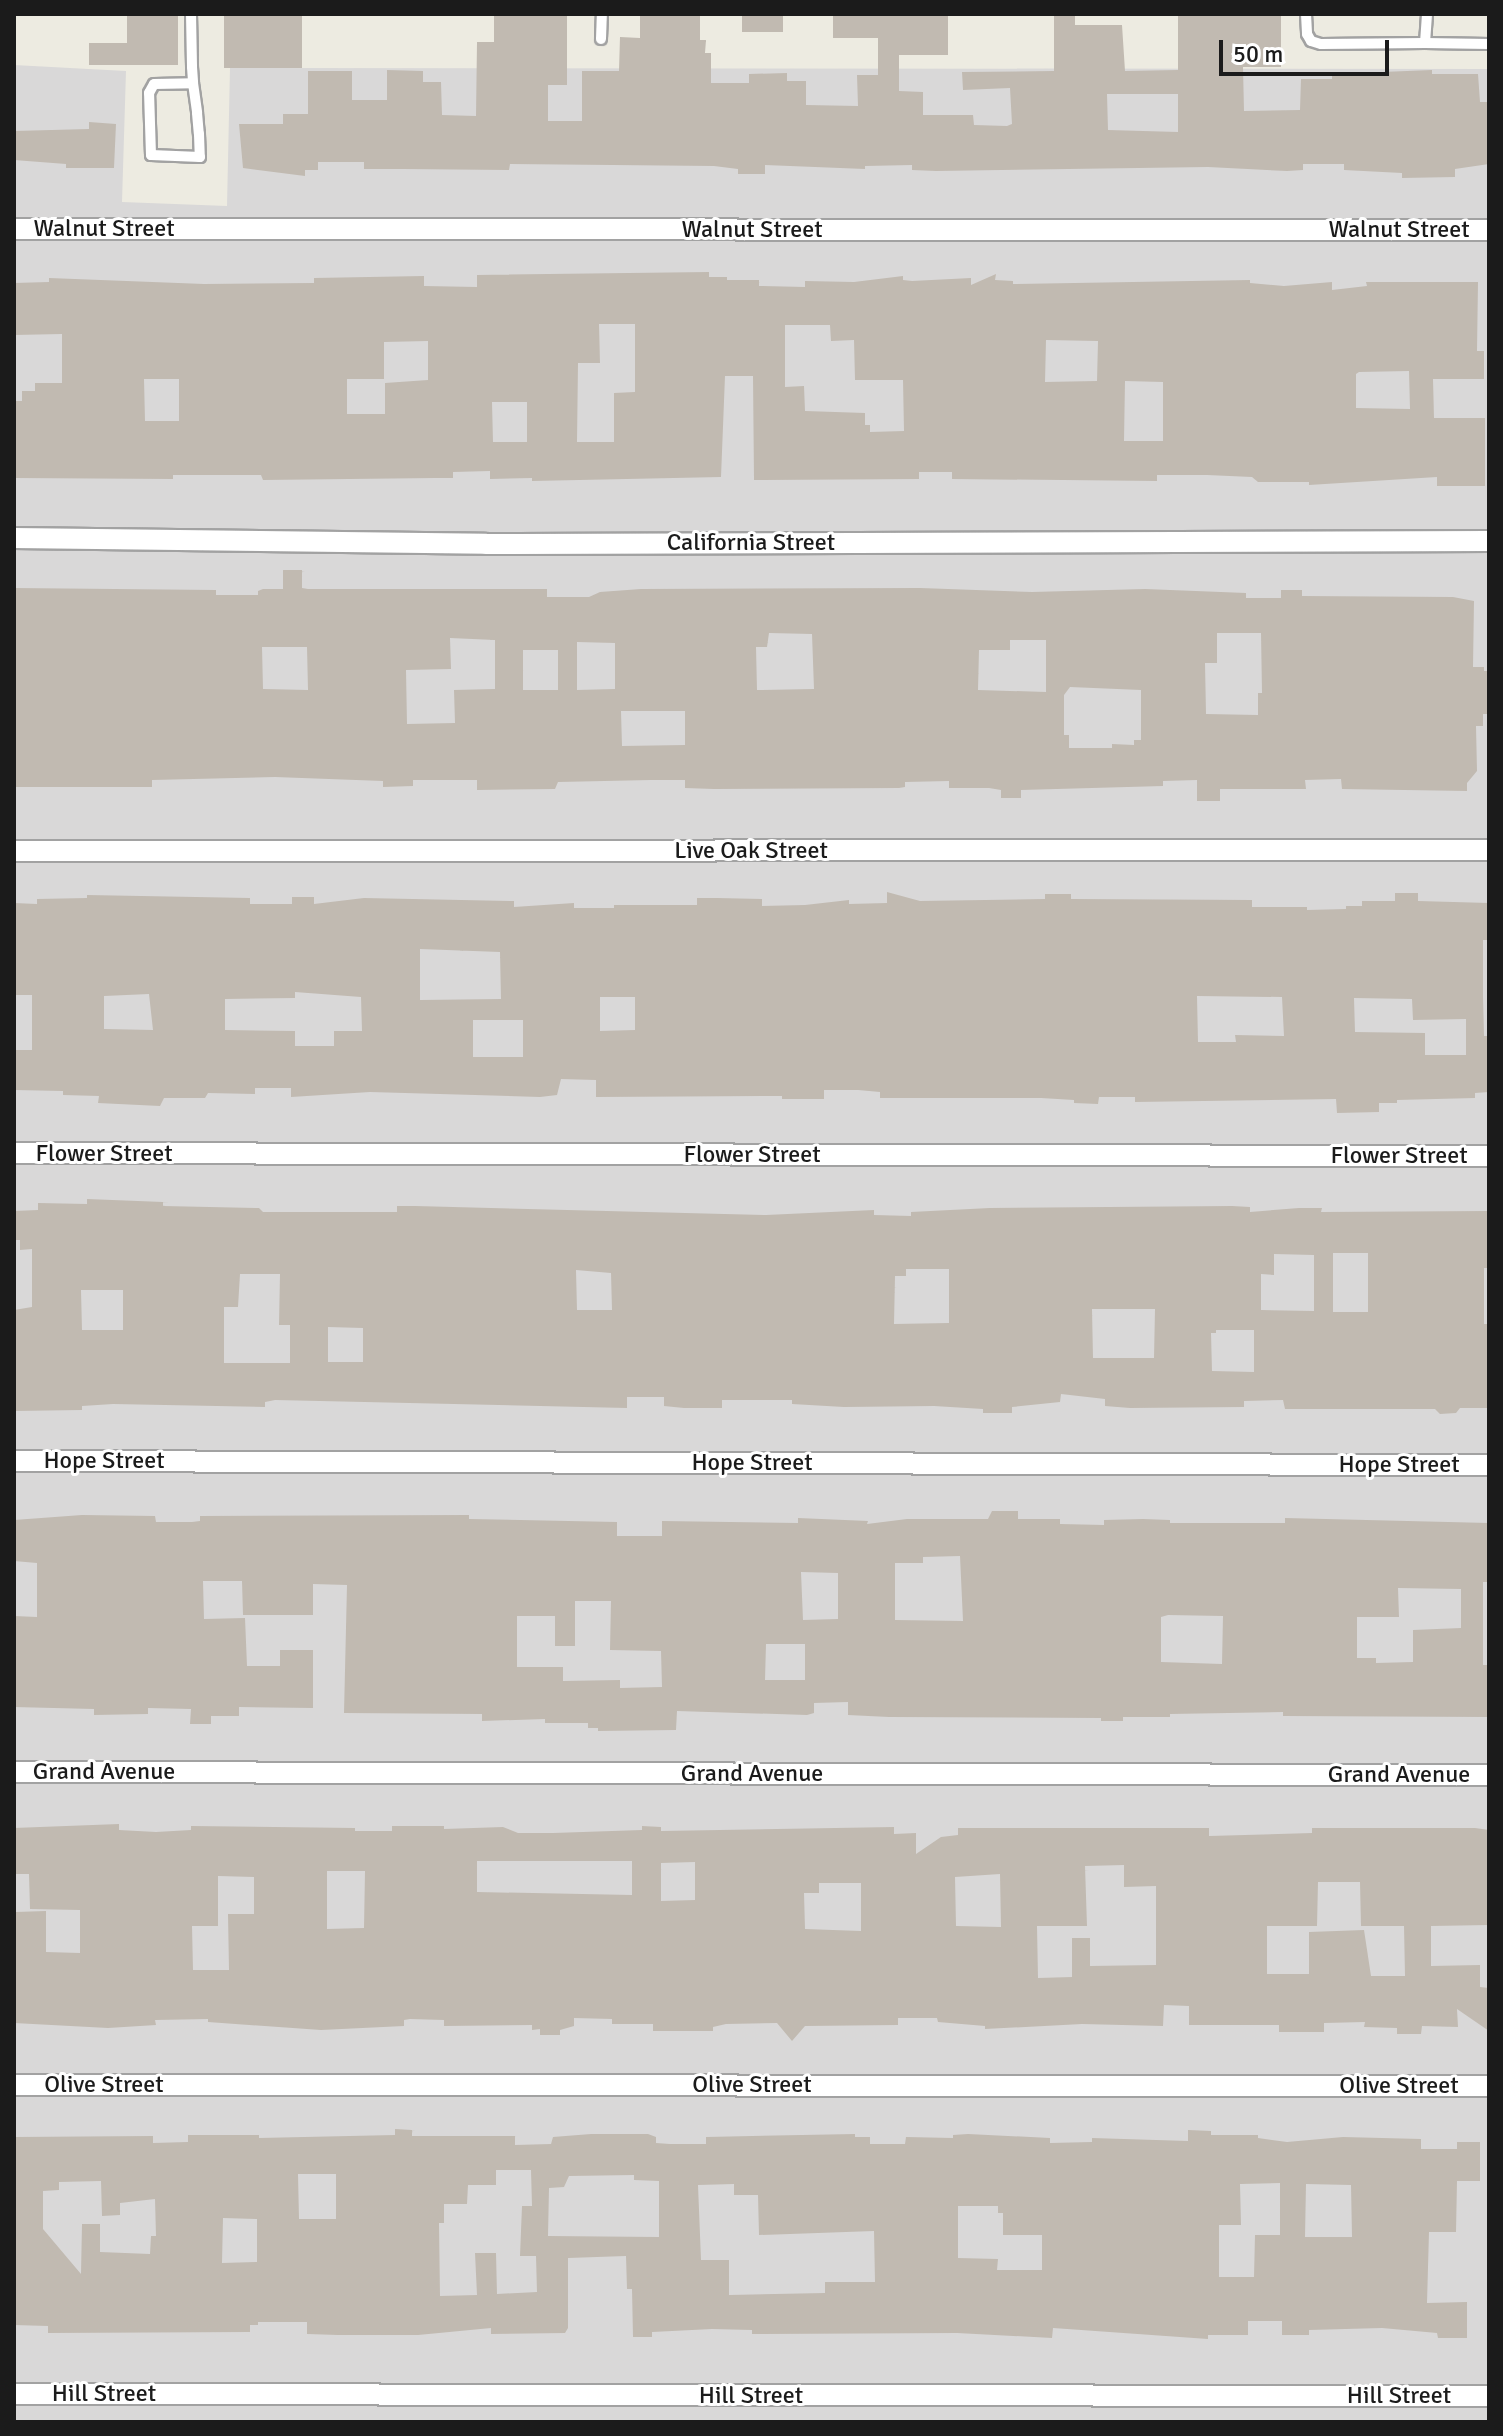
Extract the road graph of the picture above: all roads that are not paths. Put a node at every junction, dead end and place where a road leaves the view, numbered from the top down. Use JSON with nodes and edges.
{"nodes":[{"id":1,"x":191,"y":14,"type":"edge"},
{"id":2,"x":602,"y":14,"type":"edge"},
{"id":3,"x":1306,"y":14,"type":"edge"},
{"id":4,"x":1427,"y":14,"type":"edge"},
{"id":5,"x":601,"y":39,"type":"dead end"},
{"id":6,"x":1425,"y":43,"type":"junction"},
{"id":7,"x":1489,"y":44,"type":"edge"},
{"id":8,"x":193,"y":83,"type":"junction"},
{"id":9,"x":14,"y":229,"type":"edge"},
{"id":10,"x":1489,"y":230,"type":"edge"},
{"id":11,"x":14,"y":538,"type":"edge"},
{"id":12,"x":1489,"y":541,"type":"edge"},
{"id":13,"x":1489,"y":850,"type":"edge"},
{"id":14,"x":14,"y":851,"type":"edge"},
{"id":15,"x":14,"y":1153,"type":"edge"},
{"id":16,"x":1489,"y":1156,"type":"edge"},
{"id":17,"x":14,"y":1461,"type":"edge"},
{"id":18,"x":1489,"y":1465,"type":"edge"},
{"id":19,"x":14,"y":1772,"type":"edge"},
{"id":20,"x":1489,"y":1775,"type":"edge"},
{"id":21,"x":14,"y":2085,"type":"edge"},
{"id":22,"x":1489,"y":2086,"type":"edge"},
{"id":23,"x":14,"y":2394,"type":"edge"},
{"id":24,"x":1489,"y":2396,"type":"edge"}],
"edges":[{"from":1,"to":8,"type":"lane"},
{"from":2,"to":5,"type":"lane"},
{"from":3,"to":6,"type":"lane"},
{"from":4,"to":6,"type":"lane"},
{"from":6,"to":7,"type":"lane"},
{"from":8,"to":8,"type":"lane"},
{"from":9,"to":10,"type":"street","name":"Walnut Street"},
{"from":11,"to":12,"type":"street","name":"California Street"},
{"from":13,"to":14,"type":"street","name":"Live Oak Street"},
{"from":15,"to":16,"type":"street","name":"Flower Street"},
{"from":17,"to":18,"type":"street","name":"Hope Street"},
{"from":19,"to":20,"type":"street","name":"Grand Avenue"},
{"from":21,"to":22,"type":"street","name":"Olive Street"},
{"from":23,"to":24,"type":"street","name":"Hill Street"}]}
